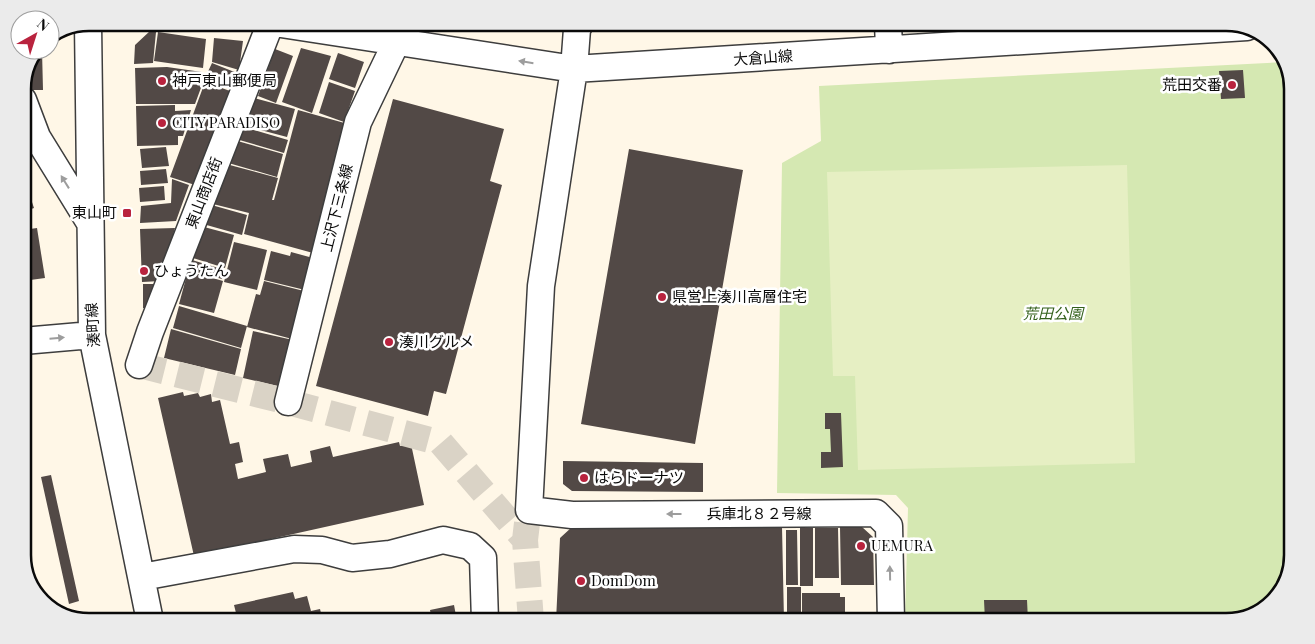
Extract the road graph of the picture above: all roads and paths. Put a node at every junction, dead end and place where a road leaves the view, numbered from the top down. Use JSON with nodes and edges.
{"nodes":[{"id":1,"x":88,"y":31,"type":"edge"},
{"id":2,"x":273,"y":31,"type":"edge"},
{"id":3,"x":388,"y":31,"type":"edge"},
{"id":4,"x":577,"y":31,"type":"edge"},
{"id":5,"x":888,"y":31,"type":"edge"},
{"id":6,"x":1040,"y":31,"type":"edge"},
{"id":7,"x":402,"y":32,"type":"edge"},
{"id":8,"x":889,"y":50,"type":"junction"},
{"id":9,"x":574,"y":69,"type":"junction"},
{"id":10,"x":31,"y":125,"type":"edge"},
{"id":11,"x":90,"y":224,"type":"junction"},
{"id":12,"x":92,"y":335,"type":"junction"},
{"id":13,"x":31,"y":340,"type":"edge"},
{"id":14,"x":139,"y":365,"type":"dead end"},
{"id":15,"x":288,"y":402,"type":"dead end"},
{"id":16,"x":142,"y":577,"type":"junction"},
{"id":17,"x":148,"y":613,"type":"edge"},
{"id":18,"x":485,"y":613,"type":"edge"},
{"id":19,"x":890,"y":613,"type":"edge"}],
"edges":[{"from":1,"to":11,"type":"street","name":"湊町線"},
{"from":2,"to":14,"type":"street","name":"東山商店街"},
{"from":3,"to":7,"type":"street","name":"大倉山線"},
{"from":4,"to":9,"type":"street"},
{"from":5,"to":8,"type":"street"},
{"from":6,"to":8,"type":"street","name":"大倉山線"},
{"from":9,"to":7,"type":"street","name":"大倉山線","one_way":true},
{"from":7,"to":15,"type":"street","name":"上沢下三条線"},
{"from":8,"to":9,"type":"street","name":"大倉山線"},
{"from":19,"to":9,"type":"street","name":"兵庫北８２号線","one_way":true},
{"from":11,"to":10,"type":"street","one_way":true},
{"from":11,"to":12,"type":"street","name":"湊町線"},
{"from":13,"to":12,"type":"street","one_way":true},
{"from":12,"to":16,"type":"street","name":"湊町線"},
{"from":16,"to":17,"type":"street","name":"湊町線"},
{"from":16,"to":18,"type":"street"}]}
